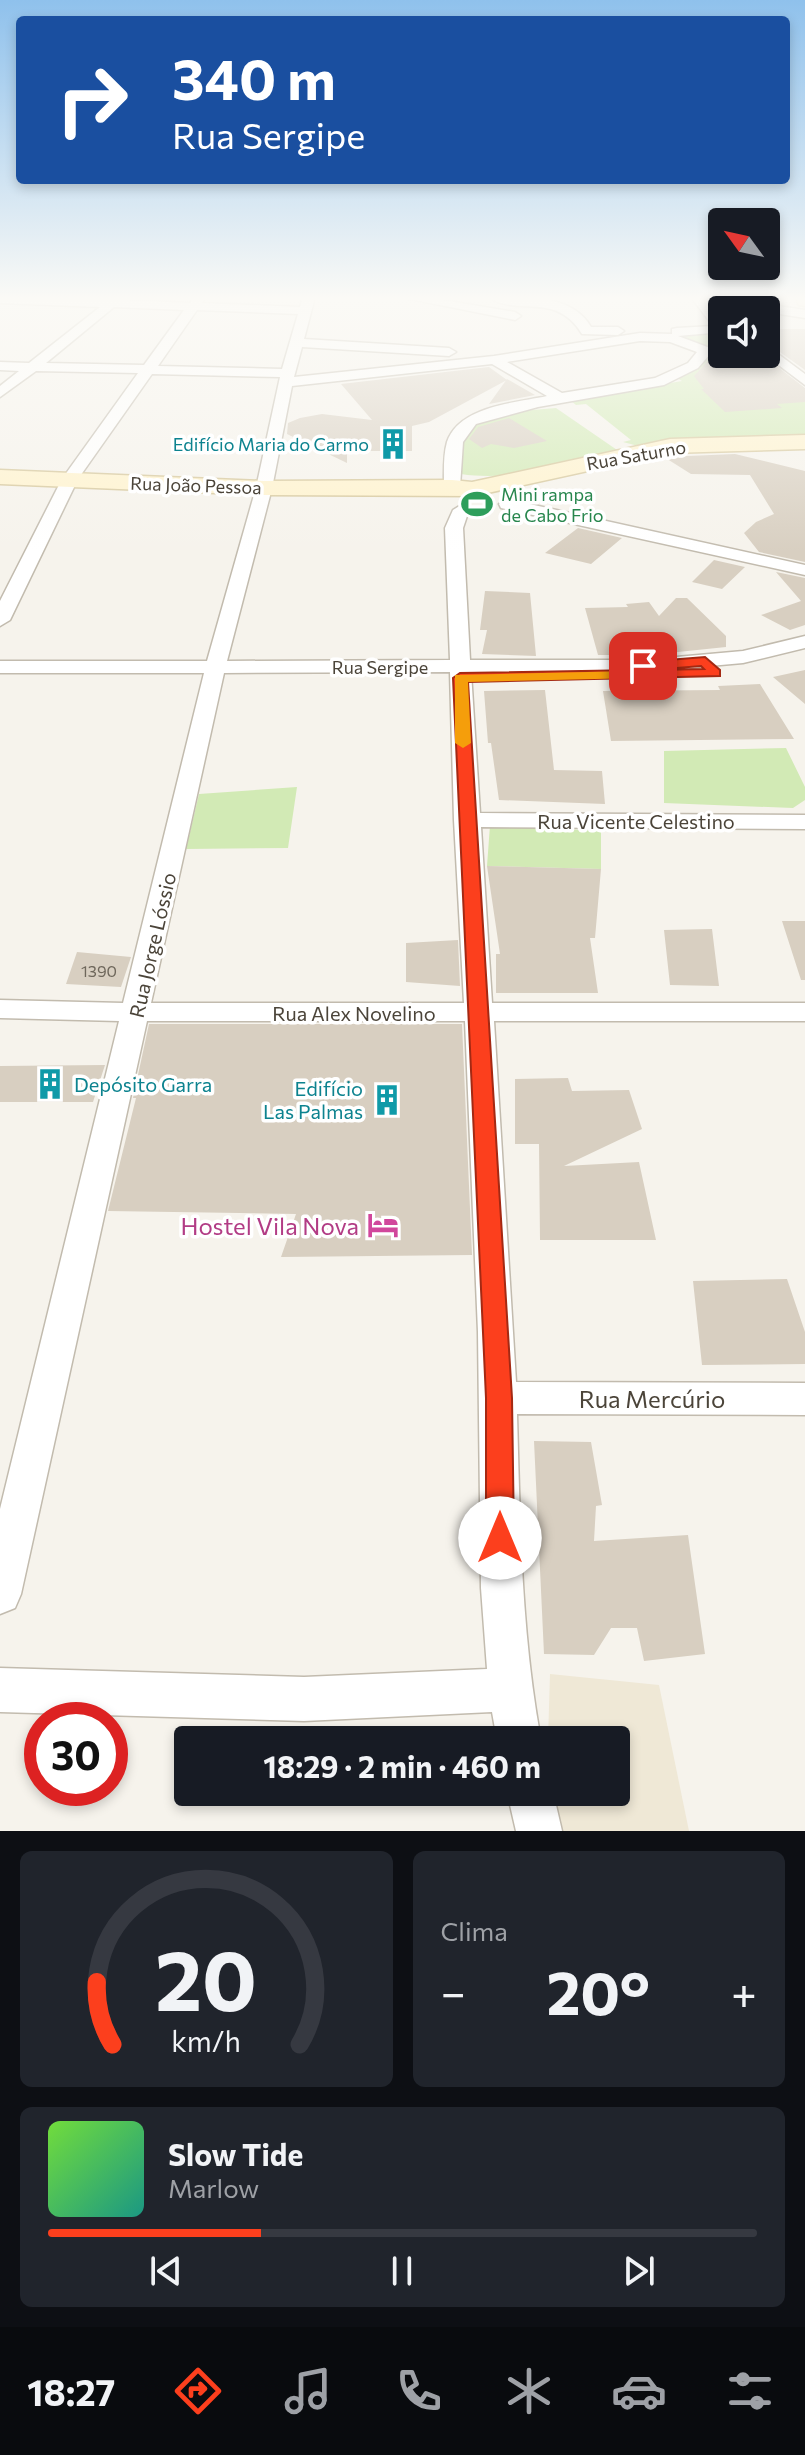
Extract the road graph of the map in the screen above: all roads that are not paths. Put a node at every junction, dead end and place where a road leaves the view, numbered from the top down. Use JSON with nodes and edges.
{"nodes":[{"id":1,"x":141,"y":382,"type":"edge"},
{"id":2,"x":287,"y":382,"type":"edge"},
{"id":3,"x":533,"y":382,"type":"edge"},
{"id":4,"x":648,"y":382,"type":"edge"},
{"id":5,"x":560,"y":398,"type":"junction"},
{"id":6,"x":805,"y":442,"type":"edge"},
{"id":7,"x":746,"y":443,"type":"junction"},
{"id":8,"x":805,"y":452,"type":"edge"},
{"id":9,"x":0,"y":477,"type":"edge"},
{"id":10,"x":528,"y":477,"type":"junction"},
{"id":11,"x":70,"y":479,"type":"junction"},
{"id":12,"x":264,"y":488,"type":"junction"},
{"id":13,"x":461,"y":496,"type":"junction"},
{"id":14,"x":508,"y":501,"type":"junction"},
{"id":15,"x":805,"y":570,"type":"edge"},
{"id":16,"x":0,"y":620,"type":"edge"},
{"id":17,"x":805,"y":642,"type":"edge"},
{"id":18,"x":805,"y":653,"type":"edge"},
{"id":19,"x":0,"y":667,"type":"edge"},
{"id":20,"x":710,"y":667,"type":"junction"},
{"id":21,"x":215,"y":668,"type":"junction"},
{"id":22,"x":460,"y":672,"type":"junction"},
{"id":23,"x":466,"y":820,"type":"junction"},
{"id":24,"x":805,"y":822,"type":"edge"},
{"id":25,"x":0,"y":1009,"type":"edge"},
{"id":26,"x":137,"y":1012,"type":"junction"},
{"id":27,"x":805,"y":1012,"type":"edge"},
{"id":28,"x":480,"y":1013,"type":"junction"},
{"id":29,"x":499,"y":1398,"type":"junction"},
{"id":30,"x":805,"y":1399,"type":"edge"},
{"id":31,"x":0,"y":1594,"type":"edge"},
{"id":32,"x":0,"y":1690,"type":"edge"},
{"id":33,"x":509,"y":1690,"type":"junction"},
{"id":34,"x":516,"y":1726,"type":"edge"},
{"id":35,"x":533,"y":1806,"type":"edge"},
{"id":36,"x":539,"y":1831,"type":"edge"}],
"edges":[{"from":1,"to":11,"type":"street"},
{"from":2,"to":12,"type":"street","name":"Rua Jorge Lóssio"},
{"from":3,"to":5,"type":"street"},
{"from":4,"to":5,"type":"street"},
{"from":5,"to":13,"type":"street"},
{"from":6,"to":7,"type":"street","name":"Rua Saturno"},
{"from":7,"to":8,"type":"street","name":"Rua Saturno"},
{"from":7,"to":10,"type":"street","name":"Rua Saturno"},
{"from":9,"to":11,"type":"street","name":"Rua João Pessoa"},
{"from":10,"to":13,"type":"street","name":"Rua Saturno"},
{"from":10,"to":14,"type":"street"},
{"from":11,"to":12,"type":"street","name":"Rua João Pessoa"},
{"from":11,"to":16,"type":"street"},
{"from":12,"to":13,"type":"street","name":"Rua João Pessoa"},
{"from":12,"to":21,"type":"street","name":"Rua Jorge Lóssio"},
{"from":13,"to":14,"type":"street"},
{"from":13,"to":22,"type":"street"},
{"from":14,"to":15,"type":"street"},
{"from":17,"to":20,"type":"street","name":"Rua Sergipe"},
{"from":18,"to":20,"type":"street","name":"Rua Sergipe"},
{"from":19,"to":21,"type":"street","name":"Rua Sergipe"},
{"from":20,"to":22,"type":"street","name":"Rua Sergipe"},
{"from":21,"to":22,"type":"street","name":"Rua Sergipe"},
{"from":21,"to":26,"type":"street","name":"Rua Jorge Lóssio"},
{"from":22,"to":23,"type":"street"},
{"from":23,"to":24,"type":"street","name":"Rua Vicente Celestino"},
{"from":23,"to":28,"type":"street"},
{"from":25,"to":26,"type":"street","name":"Rua Alex Novelino"},
{"from":26,"to":28,"type":"street","name":"Rua Alex Novelino"},
{"from":26,"to":31,"type":"street","name":"Rua Jorge Lóssio"},
{"from":27,"to":28,"type":"street","name":"Rua Alex Novelino"},
{"from":28,"to":29,"type":"street"},
{"from":29,"to":30,"type":"street","name":"Rua Mercúrio"},
{"from":29,"to":33,"type":"street"},
{"from":32,"to":33,"type":"street"},
{"from":33,"to":34,"type":"street"},
{"from":35,"to":36,"type":"street"}]}
